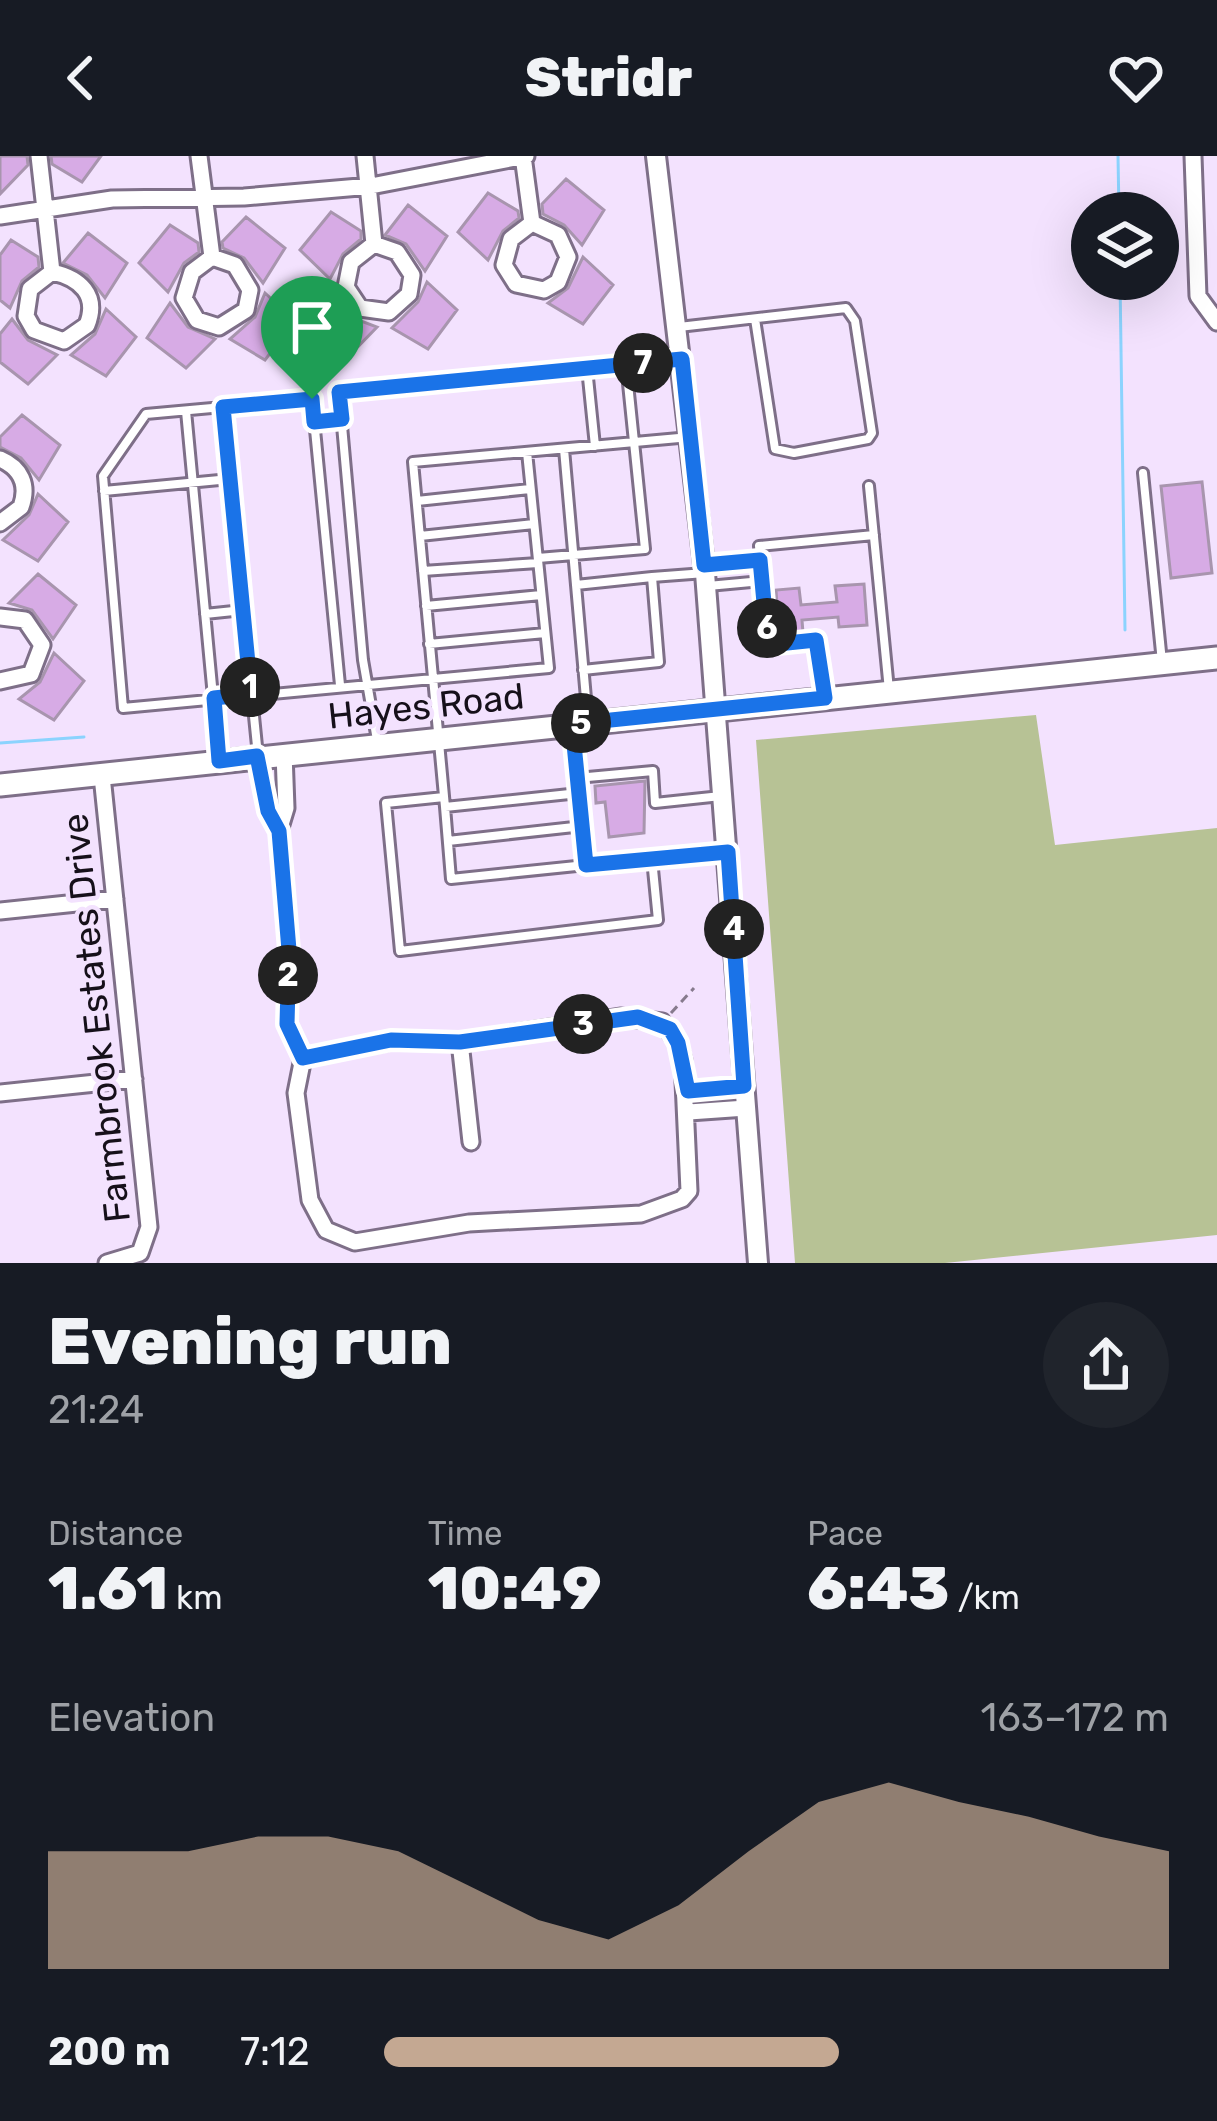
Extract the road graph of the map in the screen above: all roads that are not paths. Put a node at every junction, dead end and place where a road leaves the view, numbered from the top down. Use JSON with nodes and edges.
{"nodes":[{"id":1,"x":39,"y":156,"type":"edge"},
{"id":2,"x":199,"y":156,"type":"edge"},
{"id":3,"x":365,"y":156,"type":"edge"},
{"id":4,"x":524,"y":156,"type":"edge"},
{"id":5,"x":656,"y":156,"type":"edge"},
{"id":6,"x":1193,"y":156,"type":"edge"},
{"id":7,"x":371,"y":186,"type":"junction"},
{"id":8,"x":202,"y":197,"type":"junction"},
{"id":9,"x":46,"y":211,"type":"junction"},
{"id":10,"x":0,"y":216,"type":"edge"},
{"id":11,"x":532,"y":223,"type":"junction"},
{"id":12,"x":374,"y":244,"type":"junction"},
{"id":13,"x":212,"y":257,"type":"junction"},
{"id":14,"x":52,"y":272,"type":"junction"},
{"id":15,"x":755,"y":319,"type":"junction"},
{"id":16,"x":1217,"y":322,"type":"edge"},
{"id":17,"x":678,"y":327,"type":"junction"},
{"id":18,"x":682,"y":359,"type":"junction"},
{"id":19,"x":626,"y":364,"type":"junction"},
{"id":20,"x":587,"y":368,"type":"junction"},
{"id":21,"x":223,"y":407,"type":"junction"},
{"id":22,"x":186,"y":411,"type":"junction"},
{"id":23,"x":342,"y":419,"type":"junction"},
{"id":24,"x":314,"y":422,"type":"junction"},
{"id":25,"x":691,"y":437,"type":"junction"},
{"id":26,"x":633,"y":442,"type":"junction"},
{"id":27,"x":595,"y":446,"type":"junction"},
{"id":28,"x":564,"y":448,"type":"junction"},
{"id":29,"x":526,"y":452,"type":"junction"},
{"id":30,"x":0,"y":459,"type":"edge"},
{"id":31,"x":1143,"y":473,"type":"dead end"},
{"id":32,"x":230,"y":479,"type":"junction"},
{"id":33,"x":193,"y":483,"type":"junction"},
{"id":34,"x":869,"y":486,"type":"dead end"},
{"id":35,"x":530,"y":489,"type":"junction"},
{"id":36,"x":104,"y":490,"type":"junction"},
{"id":37,"x":417,"y":501,"type":"junction"},
{"id":38,"x":0,"y":523,"type":"edge"},
{"id":39,"x":534,"y":524,"type":"junction"},
{"id":40,"x":874,"y":535,"type":"junction"},
{"id":41,"x":420,"y":536,"type":"junction"},
{"id":42,"x":573,"y":555,"type":"junction"},
{"id":43,"x":760,"y":560,"type":"junction"},
{"id":44,"x":538,"y":561,"type":"junction"},
{"id":45,"x":423,"y":571,"type":"junction"},
{"id":46,"x":705,"y":575,"type":"junction"},
{"id":47,"x":652,"y":577,"type":"junction"},
{"id":48,"x":762,"y":581,"type":"junction"},
{"id":49,"x":576,"y":586,"type":"junction"},
{"id":50,"x":541,"y":596,"type":"junction"},
{"id":51,"x":426,"y":606,"type":"junction"},
{"id":52,"x":243,"y":610,"type":"junction"},
{"id":53,"x":205,"y":614,"type":"junction"},
{"id":54,"x":0,"y":617,"type":"edge"},
{"id":55,"x":545,"y":633,"type":"junction"},
{"id":56,"x":429,"y":644,"type":"junction"},
{"id":57,"x":1217,"y":658,"type":"edge"},
{"id":58,"x":1162,"y":663,"type":"junction"},
{"id":59,"x":583,"y":670,"type":"junction"},
{"id":60,"x":432,"y":679,"type":"junction"},
{"id":61,"x":0,"y":682,"type":"edge"},
{"id":62,"x":370,"y":683,"type":"junction"},
{"id":63,"x":340,"y":685,"type":"junction"},
{"id":64,"x":889,"y":691,"type":"junction"},
{"id":65,"x":251,"y":694,"type":"junction"},
{"id":66,"x":214,"y":698,"type":"junction"},
{"id":67,"x":825,"y":698,"type":"junction"},
{"id":68,"x":716,"y":710,"type":"junction"},
{"id":69,"x":580,"y":723,"type":"junction"},
{"id":70,"x":437,"y":738,"type":"junction"},
{"id":71,"x":377,"y":744,"type":"junction"},
{"id":72,"x":284,"y":753,"type":"junction"},
{"id":73,"x":257,"y":756,"type":"junction"},
{"id":74,"x":219,"y":761,"type":"junction"},
{"id":75,"x":102,"y":776,"type":"junction"},
{"id":76,"x":578,"y":778,"type":"junction"},
{"id":77,"x":0,"y":785,"type":"edge"},
{"id":78,"x":579,"y":793,"type":"junction"},
{"id":79,"x":723,"y":796,"type":"junction"},
{"id":80,"x":444,"y":802,"type":"junction"},
{"id":81,"x":583,"y":826,"type":"junction"},
{"id":82,"x":279,"y":831,"type":"junction"},
{"id":83,"x":448,"y":842,"type":"junction"},
{"id":84,"x":728,"y":852,"type":"junction"},
{"id":85,"x":652,"y":859,"type":"junction"},
{"id":86,"x":586,"y":865,"type":"junction"},
{"id":87,"x":115,"y":899,"type":"junction"},
{"id":88,"x":0,"y":911,"type":"edge"},
{"id":89,"x":460,"y":1042,"type":"junction"},
{"id":90,"x":303,"y":1058,"type":"junction"},
{"id":91,"x":134,"y":1079,"type":"junction"},
{"id":92,"x":744,"y":1086,"type":"junction"},
{"id":93,"x":688,"y":1091,"type":"junction"},
{"id":94,"x":0,"y":1093,"type":"edge"},
{"id":95,"x":746,"y":1108,"type":"junction"},
{"id":96,"x":689,"y":1112,"type":"junction"},
{"id":97,"x":471,"y":1142,"type":"dead end"},
{"id":98,"x":107,"y":1263,"type":"edge"},
{"id":99,"x":758,"y":1263,"type":"edge"}],
"edges":[{"from":1,"to":9,"type":"street"},
{"from":2,"to":8,"type":"street"},
{"from":3,"to":7,"type":"street"},
{"from":4,"to":7,"type":"street"},
{"from":4,"to":11,"type":"street"},
{"from":5,"to":17,"type":"street"},
{"from":6,"to":16,"type":"street"},
{"from":7,"to":8,"type":"street"},
{"from":7,"to":12,"type":"street"},
{"from":8,"to":9,"type":"street"},
{"from":8,"to":13,"type":"street"},
{"from":9,"to":10,"type":"street"},
{"from":9,"to":14,"type":"street"},
{"from":11,"to":11,"type":"street"},
{"from":12,"to":12,"type":"street"},
{"from":13,"to":13,"type":"street"},
{"from":14,"to":14,"type":"street"},
{"from":15,"to":15,"type":"lane"},
{"from":15,"to":17,"type":"lane"},
{"from":17,"to":18,"type":"street"},
{"from":18,"to":19,"type":"lane"},
{"from":18,"to":25,"type":"street"},
{"from":19,"to":20,"type":"lane"},
{"from":19,"to":26,"type":"lane"},
{"from":20,"to":23,"type":"lane"},
{"from":20,"to":27,"type":"lane"},
{"from":21,"to":22,"type":"lane"},
{"from":21,"to":24,"type":"lane"},
{"from":21,"to":32,"type":"lane"},
{"from":22,"to":33,"type":"lane"},
{"from":22,"to":36,"type":"lane"},
{"from":23,"to":24,"type":"lane"},
{"from":23,"to":62,"type":"lane"},
{"from":24,"to":63,"type":"lane"},
{"from":25,"to":26,"type":"lane"},
{"from":25,"to":46,"type":"street"},
{"from":26,"to":27,"type":"lane"},
{"from":26,"to":42,"type":"lane"},
{"from":27,"to":28,"type":"lane"},
{"from":28,"to":29,"type":"lane"},
{"from":28,"to":42,"type":"lane"},
{"from":29,"to":35,"type":"lane"},
{"from":29,"to":37,"type":"lane"},
{"from":30,"to":38,"type":"street"},
{"from":31,"to":58,"type":"lane"},
{"from":32,"to":33,"type":"lane"},
{"from":32,"to":52,"type":"lane"},
{"from":33,"to":36,"type":"lane"},
{"from":33,"to":53,"type":"lane"},
{"from":34,"to":40,"type":"lane"},
{"from":35,"to":37,"type":"lane"},
{"from":35,"to":39,"type":"lane"},
{"from":36,"to":66,"type":"lane"},
{"from":37,"to":41,"type":"lane"},
{"from":39,"to":41,"type":"lane"},
{"from":39,"to":44,"type":"lane"},
{"from":40,"to":43,"type":"lane"},
{"from":40,"to":64,"type":"lane"},
{"from":41,"to":45,"type":"lane"},
{"from":42,"to":44,"type":"lane"},
{"from":42,"to":49,"type":"lane"},
{"from":43,"to":46,"type":"lane"},
{"from":43,"to":48,"type":"lane"},
{"from":44,"to":45,"type":"lane"},
{"from":44,"to":50,"type":"lane"},
{"from":45,"to":51,"type":"lane"},
{"from":46,"to":47,"type":"lane"},
{"from":46,"to":48,"type":"lane"},
{"from":46,"to":68,"type":"street"},
{"from":47,"to":49,"type":"lane"},
{"from":47,"to":59,"type":"lane"},
{"from":48,"to":67,"type":"lane"},
{"from":49,"to":59,"type":"lane"},
{"from":50,"to":51,"type":"lane"},
{"from":50,"to":55,"type":"lane"},
{"from":51,"to":56,"type":"lane"},
{"from":52,"to":53,"type":"lane"},
{"from":52,"to":65,"type":"lane"},
{"from":53,"to":66,"type":"lane"},
{"from":54,"to":61,"type":"street"},
{"from":55,"to":56,"type":"lane"},
{"from":55,"to":60,"type":"lane"},
{"from":56,"to":60,"type":"lane"},
{"from":57,"to":58,"type":"main road","name":"Hayes Road"},
{"from":58,"to":64,"type":"main road","name":"Hayes Road"},
{"from":59,"to":69,"type":"lane"},
{"from":60,"to":62,"type":"lane"},
{"from":60,"to":70,"type":"lane"},
{"from":62,"to":63,"type":"lane"},
{"from":62,"to":71,"type":"lane"},
{"from":63,"to":65,"type":"lane"},
{"from":64,"to":67,"type":"main road","name":"Hayes Road"},
{"from":65,"to":66,"type":"lane"},
{"from":65,"to":73,"type":"lane"},
{"from":66,"to":74,"type":"lane"},
{"from":67,"to":68,"type":"main road","name":"Hayes Road"},
{"from":68,"to":69,"type":"main road","name":"Hayes Road"},
{"from":68,"to":79,"type":"street"},
{"from":69,"to":70,"type":"main road","name":"Hayes Road"},
{"from":69,"to":76,"type":"lane"},
{"from":70,"to":71,"type":"main road","name":"Hayes Road"},
{"from":70,"to":80,"type":"lane"},
{"from":71,"to":72,"type":"main road","name":"Hayes Road"},
{"from":72,"to":73,"type":"main road","name":"Hayes Road"},
{"from":72,"to":82,"type":"street"},
{"from":73,"to":74,"type":"main road","name":"Hayes Road"},
{"from":73,"to":82,"type":"street"},
{"from":74,"to":75,"type":"main road","name":"Hayes Road"},
{"from":75,"to":77,"type":"main road","name":"Hayes Road"},
{"from":75,"to":87,"type":"street","name":"Farmbrook Estates Drive"},
{"from":76,"to":78,"type":"lane"},
{"from":76,"to":79,"type":"lane"},
{"from":78,"to":80,"type":"lane"},
{"from":78,"to":81,"type":"lane"},
{"from":79,"to":84,"type":"street"},
{"from":80,"to":83,"type":"lane"},
{"from":80,"to":85,"type":"lane"},
{"from":81,"to":83,"type":"lane"},
{"from":81,"to":86,"type":"lane"},
{"from":82,"to":90,"type":"street"},
{"from":83,"to":86,"type":"lane"},
{"from":84,"to":85,"type":"lane"},
{"from":84,"to":92,"type":"street"},
{"from":85,"to":86,"type":"lane"},
{"from":87,"to":88,"type":"street"},
{"from":87,"to":91,"type":"street","name":"Farmbrook Estates Drive"},
{"from":89,"to":90,"type":"street"},
{"from":89,"to":93,"type":"street"},
{"from":89,"to":97,"type":"street"},
{"from":90,"to":96,"type":"street"},
{"from":91,"to":94,"type":"street"},
{"from":91,"to":98,"type":"street","name":"Farmbrook Estates Drive"},
{"from":92,"to":93,"type":"street"},
{"from":92,"to":95,"type":"street"},
{"from":93,"to":96,"type":"street"},
{"from":95,"to":96,"type":"street"},
{"from":95,"to":99,"type":"street"}]}
